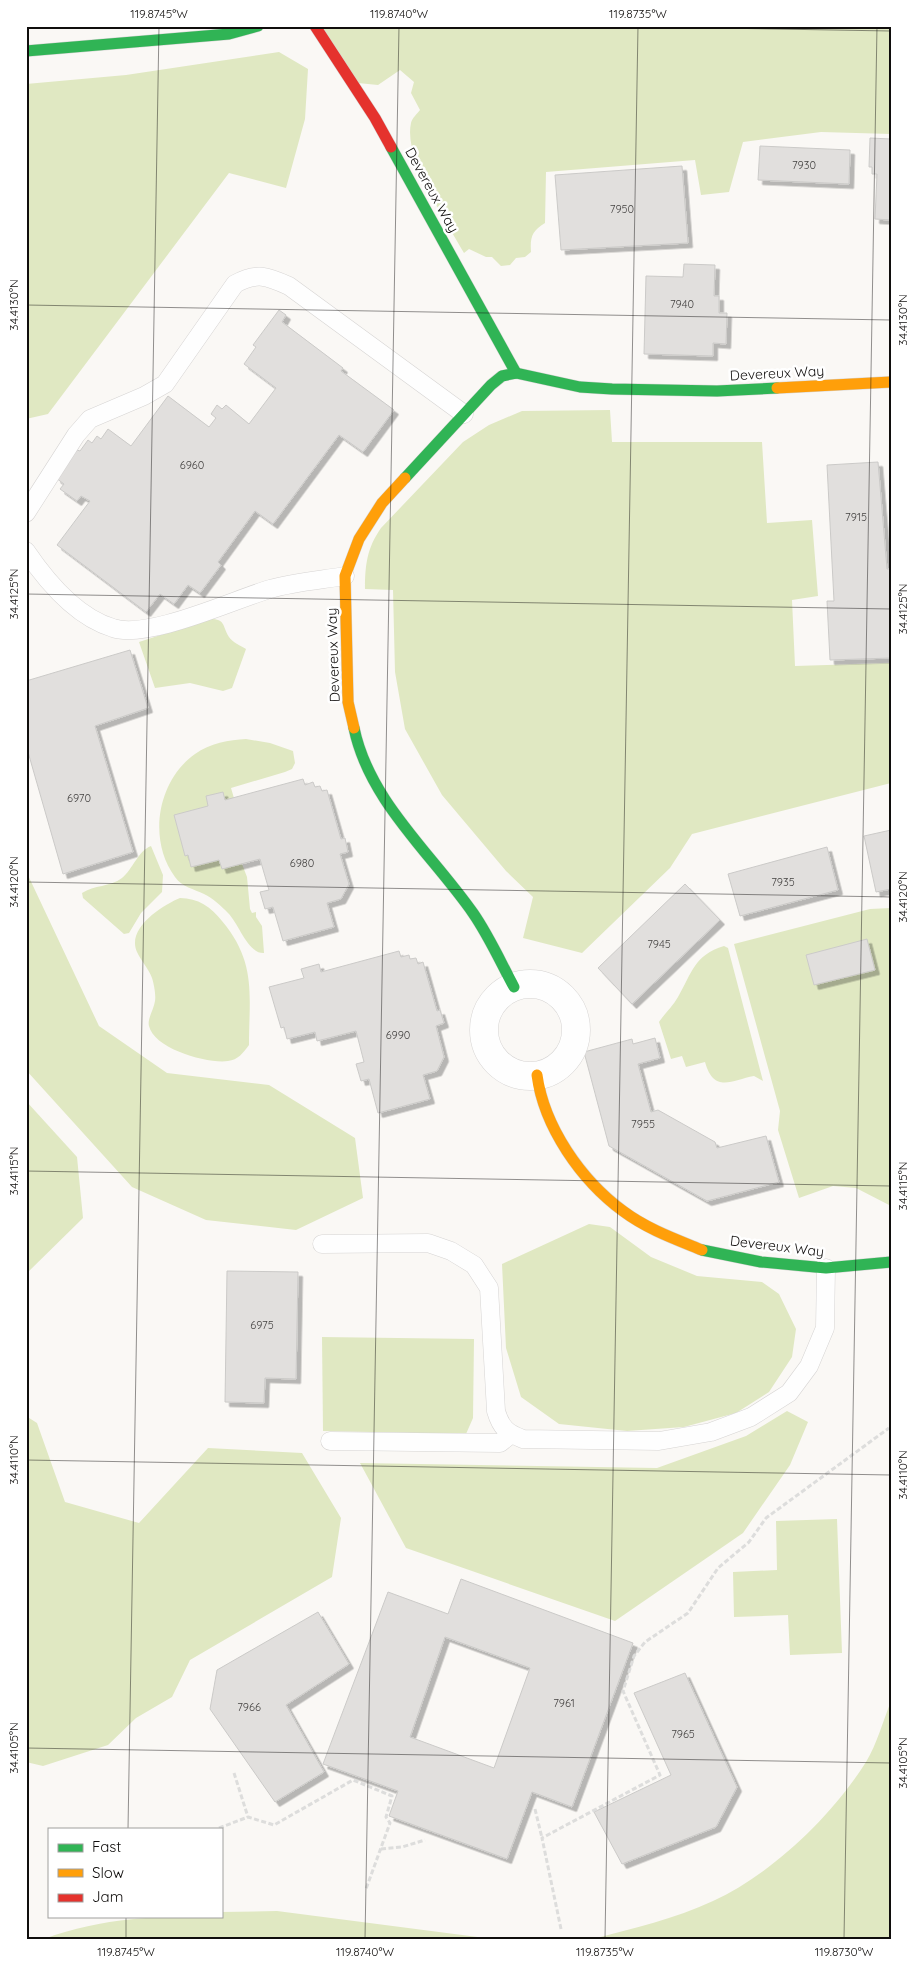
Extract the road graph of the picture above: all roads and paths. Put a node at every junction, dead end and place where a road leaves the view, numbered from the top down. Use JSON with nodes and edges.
{"nodes":[{"id":1,"x":258,"y":26,"type":"edge"},
{"id":2,"x":315,"y":26,"type":"edge"},
{"id":3,"x":26,"y":51,"type":"edge"},
{"id":4,"x":516,"y":374,"type":"junction"},
{"id":5,"x":891,"y":382,"type":"edge"},
{"id":6,"x":464,"y":414,"type":"junction"},
{"id":7,"x":26,"y":513,"type":"edge"},
{"id":8,"x":26,"y":551,"type":"edge"},
{"id":9,"x":345,"y":576,"type":"junction"},
{"id":10,"x":514,"y":987,"type":"junction"},
{"id":11,"x":537,"y":1075,"type":"junction"},
{"id":12,"x":322,"y":1244,"type":"dead end"},
{"id":13,"x":891,"y":1262,"type":"edge"},
{"id":14,"x":826,"y":1268,"type":"junction"},
{"id":15,"x":889,"y":1428,"type":"dead end"},
{"id":16,"x":510,"y":1435,"type":"junction"},
{"id":17,"x":330,"y":1441,"type":"dead end"},
{"id":18,"x":234,"y":1773,"type":"dead end"},
{"id":19,"x":535,"y":1809,"type":"dead end"},
{"id":20,"x":248,"y":1817,"type":"junction"},
{"id":21,"x":219,"y":1828,"type":"edge"},
{"id":22,"x":542,"y":1838,"type":"junction"},
{"id":23,"x":425,"y":1840,"type":"dead end"},
{"id":24,"x":381,"y":1849,"type":"junction"},
{"id":25,"x":366,"y":1889,"type":"dead end"},
{"id":26,"x":561,"y":1928,"type":"dead end"}],
"edges":[{"from":1,"to":3,"type":"street"},
{"from":2,"to":4,"type":"street","name":"Devereux Way"},
{"from":4,"to":5,"type":"street","name":"Devereux Way"},
{"from":4,"to":6,"type":"street","name":"Devereux Way"},
{"from":6,"to":7,"type":"lane"},
{"from":6,"to":9,"type":"street","name":"Devereux Way"},
{"from":8,"to":9,"type":"lane"},
{"from":9,"to":10,"type":"street","name":"Devereux Way"},
{"from":10,"to":11,"type":"street"},
{"from":10,"to":11,"type":"street"},
{"from":11,"to":14,"type":"street","name":"Devereux Way"},
{"from":12,"to":16,"type":"lane"},
{"from":13,"to":14,"type":"street","name":"Devereux Way"},
{"from":14,"to":16,"type":"lane"},
{"from":15,"to":22,"type":"path"},
{"from":16,"to":17,"type":"lane"},
{"from":18,"to":20,"type":"path"},
{"from":19,"to":22,"type":"path"},
{"from":20,"to":21,"type":"path"},
{"from":20,"to":24,"type":"path"},
{"from":22,"to":26,"type":"path"},
{"from":23,"to":24,"type":"path"},
{"from":24,"to":25,"type":"path"}]}
